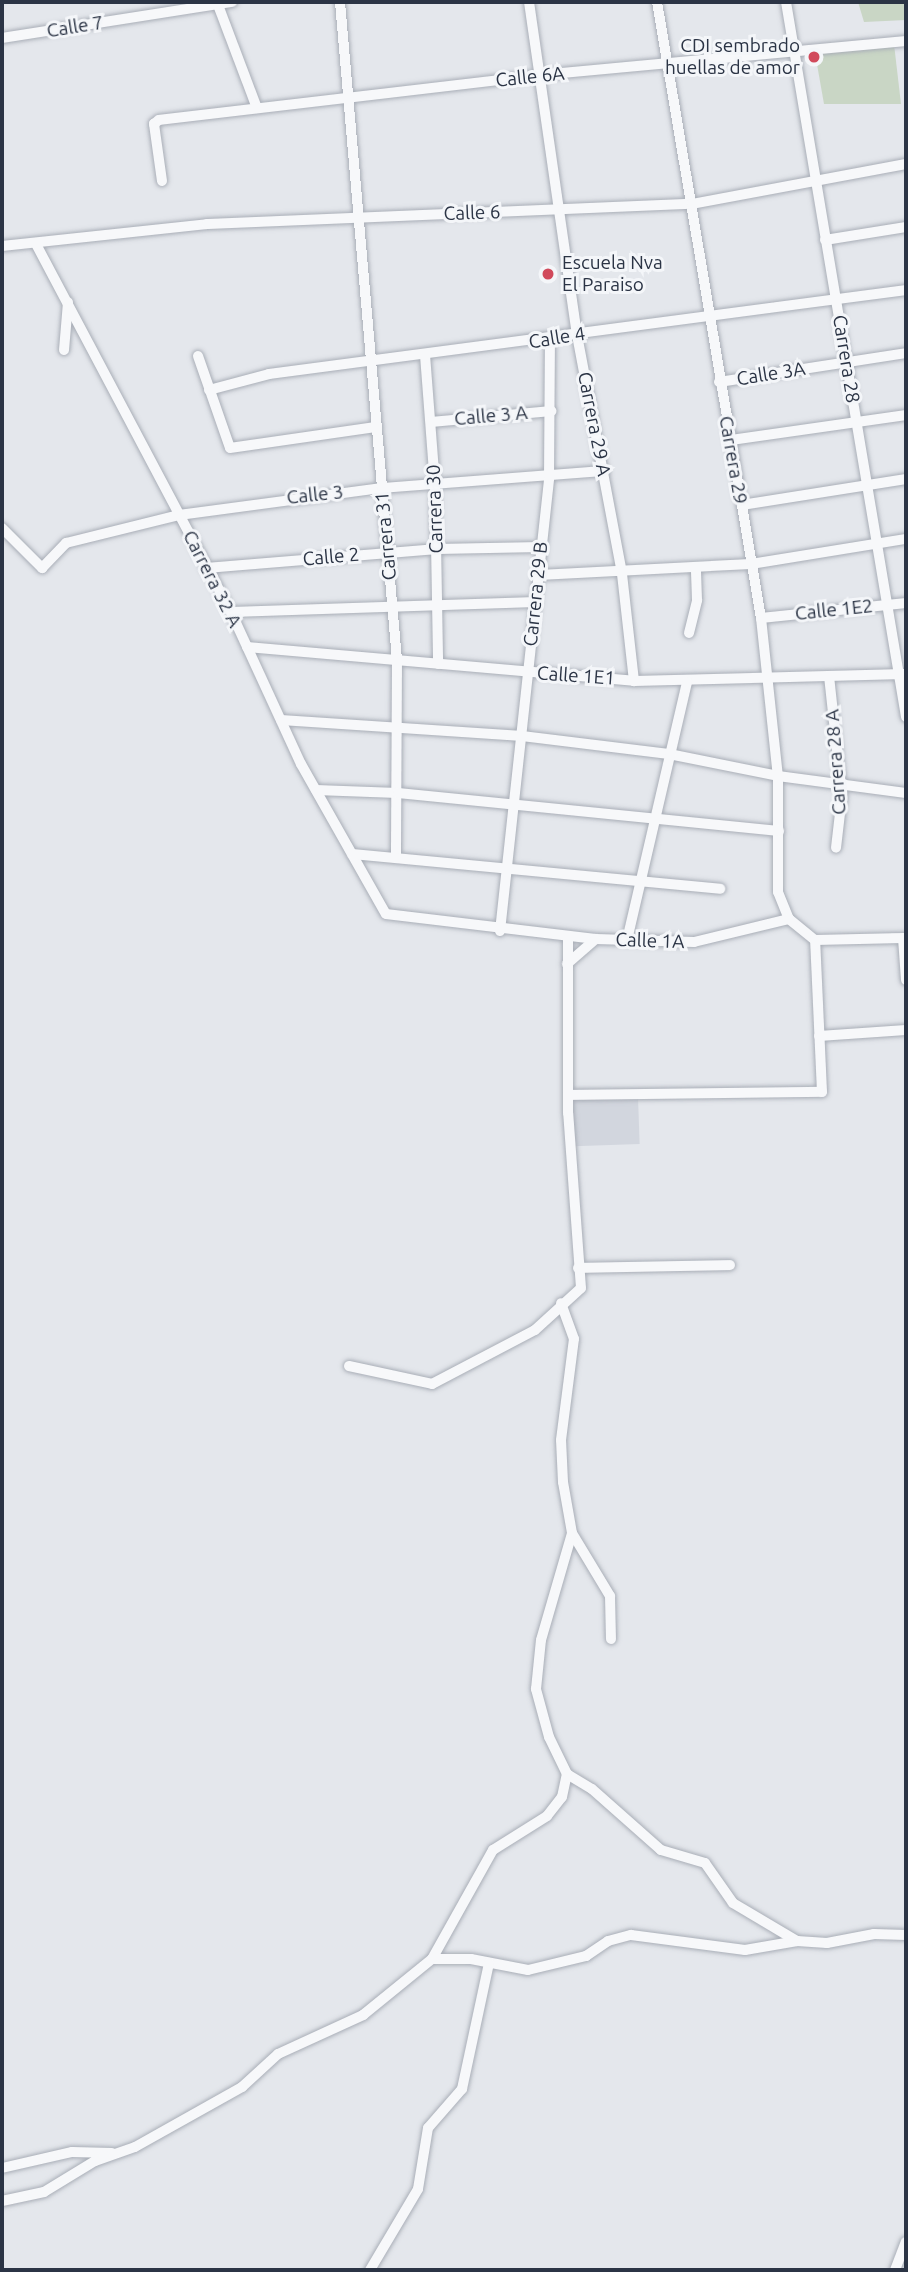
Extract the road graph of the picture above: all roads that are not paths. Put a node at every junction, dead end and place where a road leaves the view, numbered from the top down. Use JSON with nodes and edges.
{"nodes":[{"id":1,"x":232,"y":2,"type":"edge"},
{"id":2,"x":340,"y":2,"type":"edge"},
{"id":3,"x":529,"y":2,"type":"edge"},
{"id":4,"x":657,"y":2,"type":"edge"},
{"id":5,"x":786,"y":2,"type":"edge"},
{"id":6,"x":212,"y":4,"type":"edge"},
{"id":7,"x":2,"y":38,"type":"edge"},
{"id":8,"x":906,"y":41,"type":"edge"},
{"id":9,"x":795,"y":50,"type":"junction"},
{"id":10,"x":667,"y":65,"type":"junction"},
{"id":11,"x":540,"y":75,"type":"junction"},
{"id":12,"x":348,"y":98,"type":"junction"},
{"id":13,"x":257,"y":108,"type":"junction"},
{"id":14,"x":906,"y":164,"type":"edge"},
{"id":15,"x":817,"y":180,"type":"junction"},
{"id":16,"x":162,"y":181,"type":"dead end"},
{"id":17,"x":692,"y":204,"type":"junction"},
{"id":18,"x":559,"y":210,"type":"junction"},
{"id":19,"x":359,"y":216,"type":"junction"},
{"id":20,"x":906,"y":227,"type":"edge"},
{"id":21,"x":825,"y":240,"type":"junction"},
{"id":22,"x":36,"y":244,"type":"junction"},
{"id":23,"x":2,"y":246,"type":"edge"},
{"id":24,"x":906,"y":290,"type":"edge"},
{"id":25,"x":837,"y":301,"type":"junction"},
{"id":26,"x":68,"y":302,"type":"junction"},
{"id":27,"x":708,"y":316,"type":"junction"},
{"id":28,"x":577,"y":335,"type":"junction"},
{"id":29,"x":550,"y":340,"type":"junction"},
{"id":30,"x":64,"y":350,"type":"dead end"},
{"id":31,"x":906,"y":354,"type":"edge"},
{"id":32,"x":425,"y":355,"type":"junction"},
{"id":33,"x":198,"y":356,"type":"dead end"},
{"id":34,"x":369,"y":362,"type":"junction"},
{"id":35,"x":848,"y":362,"type":"junction"},
{"id":36,"x":719,"y":382,"type":"junction"},
{"id":37,"x":209,"y":390,"type":"junction"},
{"id":38,"x":551,"y":411,"type":"junction"},
{"id":39,"x":906,"y":415,"type":"edge"},
{"id":40,"x":431,"y":422,"type":"junction"},
{"id":41,"x":857,"y":424,"type":"junction"},
{"id":42,"x":376,"y":426,"type":"junction"},
{"id":43,"x":731,"y":440,"type":"junction"},
{"id":44,"x":604,"y":471,"type":"junction"},
{"id":45,"x":549,"y":477,"type":"junction"},
{"id":46,"x":906,"y":479,"type":"edge"},
{"id":47,"x":435,"y":485,"type":"junction"},
{"id":48,"x":868,"y":485,"type":"junction"},
{"id":49,"x":382,"y":488,"type":"junction"},
{"id":50,"x":742,"y":505,"type":"junction"},
{"id":51,"x":179,"y":515,"type":"junction"},
{"id":52,"x":2,"y":528,"type":"edge"},
{"id":53,"x":906,"y":539,"type":"edge"},
{"id":54,"x":878,"y":545,"type":"junction"},
{"id":55,"x":541,"y":547,"type":"junction"},
{"id":56,"x":437,"y":549,"type":"junction"},
{"id":57,"x":389,"y":552,"type":"junction"},
{"id":58,"x":751,"y":564,"type":"junction"},
{"id":59,"x":206,"y":568,"type":"junction"},
{"id":60,"x":696,"y":568,"type":"junction"},
{"id":61,"x":622,"y":574,"type":"junction"},
{"id":62,"x":539,"y":575,"type":"junction"},
{"id":63,"x":536,"y":602,"type":"junction"},
{"id":64,"x":438,"y":603,"type":"junction"},
{"id":65,"x":906,"y":603,"type":"edge"},
{"id":66,"x":392,"y":605,"type":"junction"},
{"id":67,"x":887,"y":605,"type":"junction"},
{"id":68,"x":231,"y":612,"type":"junction"},
{"id":69,"x":761,"y":618,"type":"junction"},
{"id":70,"x":689,"y":633,"type":"dead end"},
{"id":71,"x":247,"y":647,"type":"junction"},
{"id":72,"x":397,"y":660,"type":"junction"},
{"id":73,"x":439,"y":664,"type":"junction"},
{"id":74,"x":528,"y":673,"type":"junction"},
{"id":75,"x":903,"y":674,"type":"edge"},
{"id":76,"x":829,"y":676,"type":"junction"},
{"id":77,"x":768,"y":678,"type":"junction"},
{"id":78,"x":634,"y":681,"type":"junction"},
{"id":79,"x":687,"y":682,"type":"junction"},
{"id":80,"x":906,"y":717,"type":"edge"},
{"id":81,"x":281,"y":720,"type":"junction"},
{"id":82,"x":398,"y":727,"type":"junction"},
{"id":83,"x":522,"y":736,"type":"junction"},
{"id":84,"x":669,"y":754,"type":"junction"},
{"id":85,"x":778,"y":776,"type":"junction"},
{"id":86,"x":838,"y":783,"type":"junction"},
{"id":87,"x":316,"y":790,"type":"junction"},
{"id":88,"x":398,"y":793,"type":"junction"},
{"id":89,"x":906,"y":793,"type":"edge"},
{"id":90,"x":514,"y":806,"type":"junction"},
{"id":91,"x":657,"y":818,"type":"junction"},
{"id":92,"x":779,"y":831,"type":"junction"},
{"id":93,"x":836,"y":848,"type":"dead end"},
{"id":94,"x":352,"y":854,"type":"junction"},
{"id":95,"x":396,"y":857,"type":"junction"},
{"id":96,"x":507,"y":868,"type":"junction"},
{"id":97,"x":641,"y":880,"type":"junction"},
{"id":98,"x":720,"y":889,"type":"dead end"},
{"id":99,"x":386,"y":914,"type":"joint"},
{"id":100,"x":789,"y":919,"type":"junction"},
{"id":101,"x":500,"y":931,"type":"junction"},
{"id":102,"x":568,"y":937,"type":"junction"},
{"id":103,"x":905,"y":938,"type":"edge"},
{"id":104,"x":596,"y":939,"type":"junction"},
{"id":105,"x":627,"y":940,"type":"junction"},
{"id":106,"x":814,"y":940,"type":"junction"},
{"id":107,"x":567,"y":964,"type":"junction"},
{"id":108,"x":906,"y":977,"type":"edge"},
{"id":109,"x":906,"y":1030,"type":"edge"},
{"id":110,"x":819,"y":1036,"type":"junction"},
{"id":111,"x":568,"y":1095,"type":"junction"},
{"id":112,"x":730,"y":1265,"type":"dead end"},
{"id":113,"x":578,"y":1268,"type":"junction"},
{"id":114,"x":561,"y":1303,"type":"junction"},
{"id":115,"x":349,"y":1366,"type":"dead end"},
{"id":116,"x":572,"y":1533,"type":"junction"},
{"id":117,"x":611,"y":1639,"type":"dead end"},
{"id":118,"x":567,"y":1774,"type":"junction"},
{"id":119,"x":906,"y":1935,"type":"edge"},
{"id":120,"x":797,"y":1941,"type":"junction"},
{"id":121,"x":432,"y":1959,"type":"junction"},
{"id":122,"x":489,"y":1963,"type":"junction"},
{"id":123,"x":115,"y":2154,"type":"junction"},
{"id":124,"x":2,"y":2168,"type":"edge"},
{"id":125,"x":2,"y":2202,"type":"edge"},
{"id":126,"x":906,"y":2242,"type":"edge"},
{"id":127,"x":370,"y":2270,"type":"edge"},
{"id":128,"x":895,"y":2270,"type":"edge"}],
"edges":[{"from":1,"to":6,"type":"street","name":"Calle 7"},
{"from":2,"to":12,"type":"street"},
{"from":3,"to":11,"type":"street","name":"Carrera 29 A"},
{"from":4,"to":10,"type":"street","name":"Carrera 29"},
{"from":5,"to":9,"type":"street","name":"Carrera 28"},
{"from":6,"to":7,"type":"street","name":"Calle 7"},
{"from":6,"to":13,"type":"street"},
{"from":8,"to":9,"type":"street","name":"Calle 6A"},
{"from":9,"to":10,"type":"street","name":"Calle 6A"},
{"from":9,"to":15,"type":"street","name":"Carrera 28"},
{"from":10,"to":11,"type":"street","name":"Calle 6A"},
{"from":10,"to":17,"type":"street","name":"Carrera 29"},
{"from":11,"to":12,"type":"street","name":"Calle 6A"},
{"from":11,"to":18,"type":"street","name":"Carrera 29 A"},
{"from":12,"to":13,"type":"street","name":"Calle 6A"},
{"from":12,"to":19,"type":"street"},
{"from":13,"to":16,"type":"street","name":"Calle 6A"},
{"from":14,"to":15,"type":"street","name":"Calle 6"},
{"from":15,"to":17,"type":"street","name":"Calle 6"},
{"from":15,"to":21,"type":"street","name":"Carrera 28"},
{"from":17,"to":18,"type":"street","name":"Calle 6"},
{"from":17,"to":27,"type":"street","name":"Carrera 29"},
{"from":18,"to":19,"type":"street","name":"Calle 6"},
{"from":18,"to":28,"type":"street","name":"Carrera 29 A"},
{"from":19,"to":22,"type":"street","name":"Calle 6"},
{"from":19,"to":34,"type":"street","name":"Carrera 31"},
{"from":20,"to":21,"type":"street"},
{"from":21,"to":25,"type":"street","name":"Carrera 28"},
{"from":22,"to":23,"type":"street","name":"Calle 6"},
{"from":22,"to":26,"type":"street","name":"Carrera 32 A"},
{"from":24,"to":25,"type":"street","name":"Calle 4"},
{"from":25,"to":27,"type":"street","name":"Calle 4"},
{"from":25,"to":35,"type":"street","name":"Carrera 28"},
{"from":26,"to":30,"type":"street"},
{"from":26,"to":51,"type":"street","name":"Carrera 32 A"},
{"from":27,"to":28,"type":"street","name":"Calle 4"},
{"from":27,"to":36,"type":"street","name":"Carrera 29"},
{"from":28,"to":29,"type":"street","name":"Calle 4"},
{"from":28,"to":44,"type":"street","name":"Carrera 29 A"},
{"from":29,"to":32,"type":"street","name":"Calle 4"},
{"from":29,"to":38,"type":"street","name":"Carrera 29 B"},
{"from":31,"to":35,"type":"street","name":"Calle 3A"},
{"from":32,"to":34,"type":"street","name":"Calle 4"},
{"from":32,"to":40,"type":"street","name":"Carrera 30"},
{"from":33,"to":37,"type":"street"},
{"from":34,"to":37,"type":"street","name":"Calle 4"},
{"from":34,"to":42,"type":"street","name":"Carrera 31"},
{"from":35,"to":36,"type":"street","name":"Calle 3A"},
{"from":35,"to":41,"type":"street","name":"Carrera 28"},
{"from":36,"to":43,"type":"street","name":"Carrera 29"},
{"from":37,"to":42,"type":"street"},
{"from":38,"to":40,"type":"street","name":"Calle 3 A"},
{"from":38,"to":45,"type":"street","name":"Carrera 29 B"},
{"from":39,"to":41,"type":"street"},
{"from":40,"to":47,"type":"street","name":"Carrera 30"},
{"from":41,"to":43,"type":"street"},
{"from":41,"to":48,"type":"street","name":"Carrera 28"},
{"from":42,"to":49,"type":"street","name":"Carrera 31"},
{"from":43,"to":50,"type":"street","name":"Carrera 29"},
{"from":44,"to":45,"type":"street","name":"Calle 3"},
{"from":44,"to":61,"type":"street","name":"Carrera 29 A"},
{"from":45,"to":47,"type":"street","name":"Calle 3"},
{"from":45,"to":55,"type":"street","name":"Carrera 29 B"},
{"from":46,"to":48,"type":"street"},
{"from":47,"to":49,"type":"street","name":"Calle 3"},
{"from":47,"to":56,"type":"street","name":"Carrera 30"},
{"from":48,"to":50,"type":"street"},
{"from":48,"to":54,"type":"street","name":"Carrera 28"},
{"from":49,"to":51,"type":"street","name":"Calle 3"},
{"from":49,"to":57,"type":"street","name":"Carrera 31"},
{"from":50,"to":58,"type":"street","name":"Carrera 29"},
{"from":51,"to":52,"type":"street","name":"Calle 3"},
{"from":51,"to":59,"type":"street","name":"Carrera 32 A"},
{"from":53,"to":54,"type":"street"},
{"from":54,"to":58,"type":"street"},
{"from":54,"to":67,"type":"street","name":"Carrera 28"},
{"from":55,"to":56,"type":"street","name":"Calle 2"},
{"from":55,"to":62,"type":"street","name":"Carrera 29 B"},
{"from":56,"to":57,"type":"street","name":"Calle 2"},
{"from":56,"to":64,"type":"street","name":"Carrera 30"},
{"from":57,"to":59,"type":"street","name":"Calle 2"},
{"from":57,"to":66,"type":"street","name":"Carrera 31"},
{"from":58,"to":60,"type":"street"},
{"from":58,"to":69,"type":"street","name":"Carrera 29"},
{"from":59,"to":68,"type":"street","name":"Carrera 32 A"},
{"from":60,"to":61,"type":"street"},
{"from":60,"to":70,"type":"street"},
{"from":61,"to":62,"type":"street"},
{"from":61,"to":78,"type":"street","name":"Carrera 29 A"},
{"from":62,"to":63,"type":"street","name":"Carrera 29 B"},
{"from":63,"to":64,"type":"street"},
{"from":63,"to":74,"type":"street","name":"Carrera 29 B"},
{"from":64,"to":66,"type":"street"},
{"from":64,"to":73,"type":"street","name":"Carrera 30"},
{"from":65,"to":67,"type":"street","name":"Calle 1E2"},
{"from":66,"to":68,"type":"street"},
{"from":66,"to":72,"type":"street","name":"Carrera 31"},
{"from":67,"to":69,"type":"street","name":"Calle 1E2"},
{"from":67,"to":75,"type":"street","name":"Carrera 28"},
{"from":68,"to":71,"type":"street","name":"Carrera 32 A"},
{"from":69,"to":77,"type":"street","name":"Carrera 29"},
{"from":71,"to":72,"type":"street","name":"Calle 1E1"},
{"from":71,"to":81,"type":"street","name":"Carrera 32 A"},
{"from":72,"to":73,"type":"street","name":"Calle 1E1"},
{"from":72,"to":82,"type":"street","name":"Carrera 31"},
{"from":73,"to":74,"type":"street","name":"Calle 1E1"},
{"from":74,"to":78,"type":"street","name":"Calle 1E1"},
{"from":74,"to":83,"type":"street","name":"Carrera 29 B"},
{"from":75,"to":76,"type":"street","name":"Calle 1E1"},
{"from":75,"to":80,"type":"street","name":"Carrera 28"},
{"from":76,"to":77,"type":"street","name":"Calle 1E1"},
{"from":76,"to":86,"type":"street","name":"Carrera 28 A"},
{"from":77,"to":79,"type":"street","name":"Calle 1E1"},
{"from":77,"to":85,"type":"street","name":"Carrera 29"},
{"from":78,"to":79,"type":"street","name":"Calle 1E1"},
{"from":79,"to":84,"type":"street"},
{"from":81,"to":82,"type":"street"},
{"from":81,"to":87,"type":"street","name":"Carrera 32 A"},
{"from":82,"to":83,"type":"street"},
{"from":82,"to":88,"type":"street","name":"Carrera 31"},
{"from":83,"to":84,"type":"street"},
{"from":83,"to":90,"type":"street","name":"Carrera 29 B"},
{"from":84,"to":85,"type":"street"},
{"from":84,"to":91,"type":"street"},
{"from":85,"to":86,"type":"street"},
{"from":85,"to":92,"type":"street","name":"Carrera 29"},
{"from":86,"to":89,"type":"street"},
{"from":86,"to":93,"type":"street","name":"Carrera 28 A"},
{"from":87,"to":88,"type":"street"},
{"from":87,"to":94,"type":"street","name":"Carrera 32 A"},
{"from":88,"to":90,"type":"street"},
{"from":88,"to":95,"type":"street","name":"Carrera 31"},
{"from":90,"to":91,"type":"street"},
{"from":90,"to":96,"type":"street","name":"Carrera 29 B"},
{"from":91,"to":92,"type":"street"},
{"from":91,"to":97,"type":"street"},
{"from":92,"to":100,"type":"street","name":"Carrera 29"},
{"from":94,"to":95,"type":"street"},
{"from":94,"to":99,"type":"street","name":"Carrera 32 A"},
{"from":95,"to":96,"type":"street"},
{"from":96,"to":97,"type":"street"},
{"from":96,"to":101,"type":"street","name":"Carrera 29 B"},
{"from":97,"to":98,"type":"street"},
{"from":97,"to":105,"type":"street"},
{"from":99,"to":101,"type":"street","name":"Calle 1A"},
{"from":100,"to":105,"type":"street","name":"Calle 1A"},
{"from":100,"to":106,"type":"street"},
{"from":101,"to":102,"type":"street","name":"Calle 1A"},
{"from":102,"to":104,"type":"street","name":"Calle 1A"},
{"from":102,"to":107,"type":"street"},
{"from":103,"to":106,"type":"street"},
{"from":103,"to":108,"type":"street"},
{"from":104,"to":105,"type":"street","name":"Calle 1A"},
{"from":104,"to":107,"type":"street"},
{"from":106,"to":110,"type":"street"},
{"from":107,"to":111,"type":"street"},
{"from":109,"to":110,"type":"street"},
{"from":110,"to":111,"type":"street"},
{"from":111,"to":113,"type":"street"},
{"from":112,"to":113,"type":"street"},
{"from":113,"to":114,"type":"street"},
{"from":114,"to":115,"type":"street"},
{"from":114,"to":116,"type":"street"},
{"from":116,"to":117,"type":"street"},
{"from":116,"to":118,"type":"street"},
{"from":118,"to":120,"type":"street"},
{"from":118,"to":121,"type":"street"},
{"from":119,"to":120,"type":"street"},
{"from":120,"to":122,"type":"street"},
{"from":121,"to":122,"type":"street"},
{"from":121,"to":123,"type":"street"},
{"from":122,"to":127,"type":"street"},
{"from":123,"to":124,"type":"street"},
{"from":123,"to":125,"type":"street"},
{"from":126,"to":128,"type":"street"}]}
